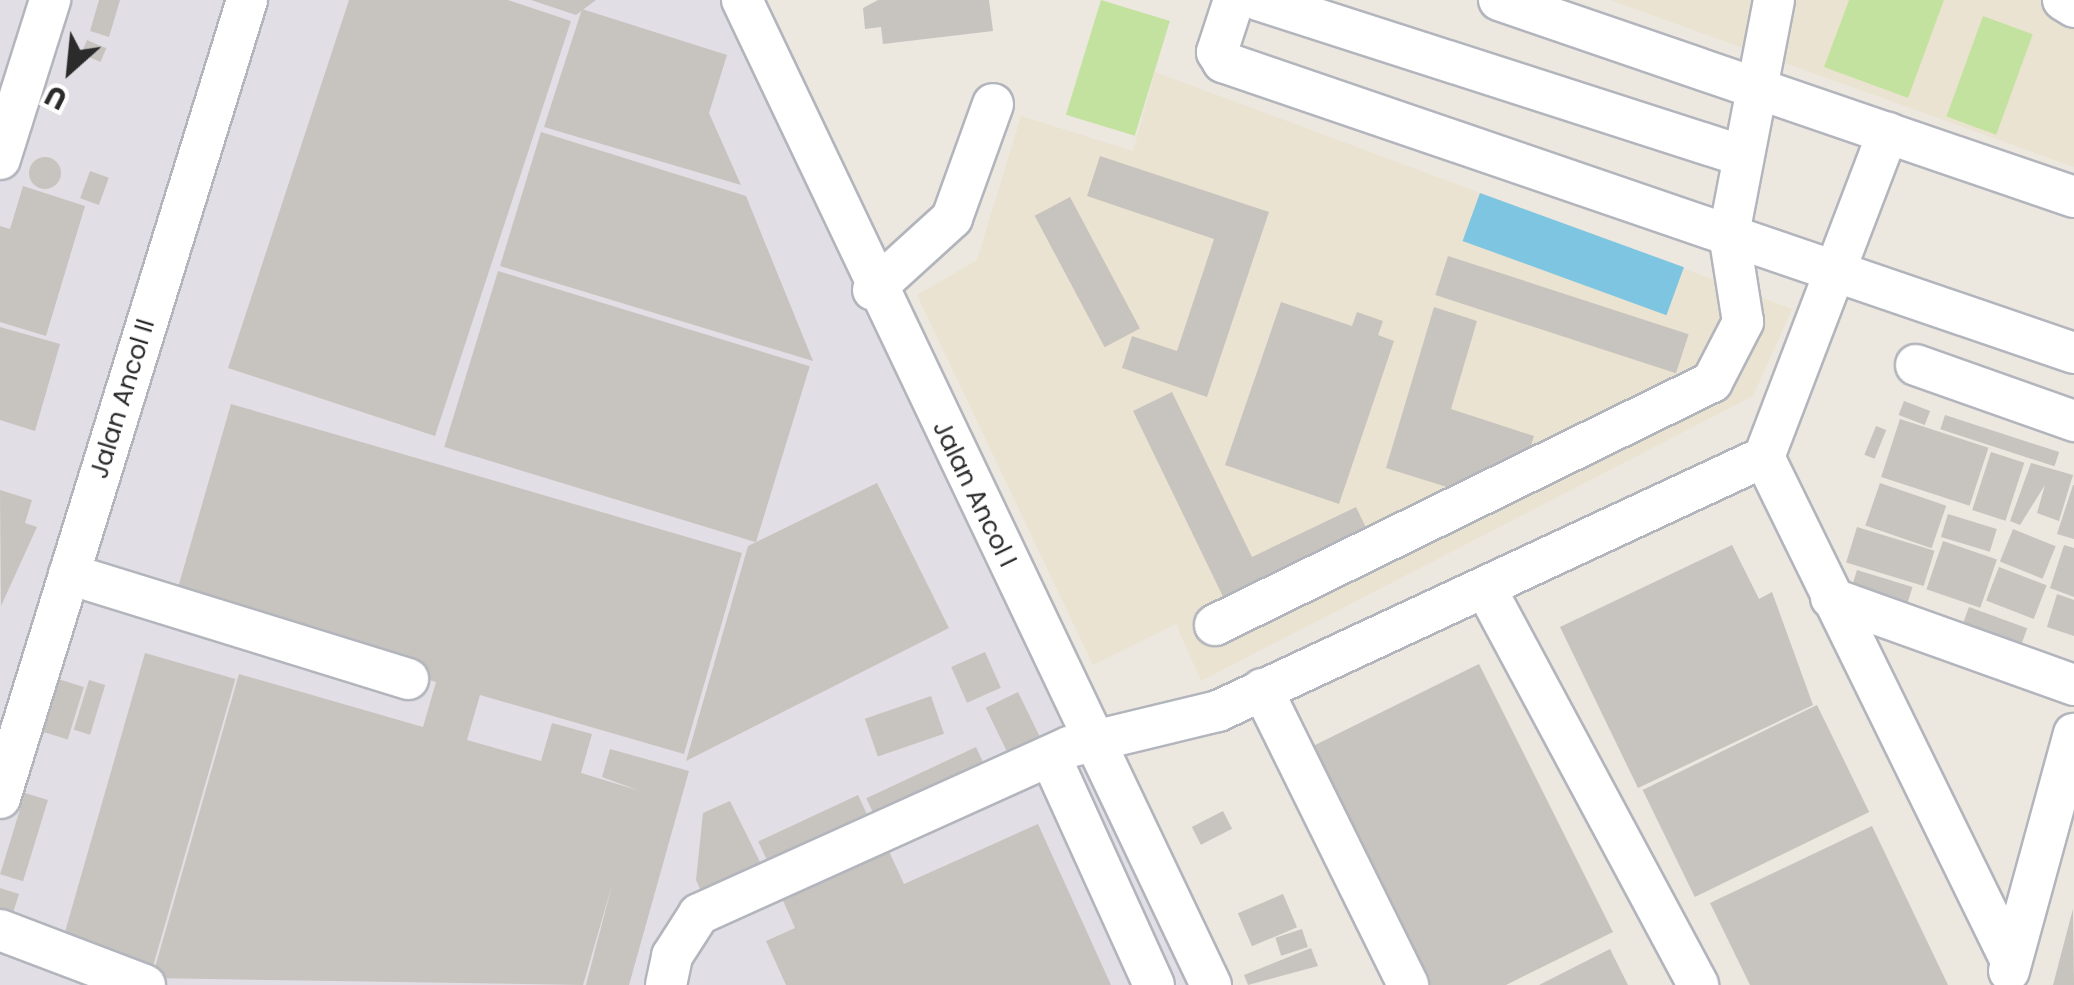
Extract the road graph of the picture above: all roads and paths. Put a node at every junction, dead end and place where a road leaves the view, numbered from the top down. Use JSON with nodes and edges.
{"nodes":[{"id":1,"x":50,"y":0,"type":"edge"},
{"id":2,"x":247,"y":0,"type":"edge"},
{"id":3,"x":742,"y":0,"type":"edge"},
{"id":4,"x":1234,"y":0,"type":"edge"},
{"id":5,"x":1258,"y":0,"type":"edge"},
{"id":6,"x":1499,"y":0,"type":"edge"},
{"id":7,"x":1774,"y":0,"type":"edge"},
{"id":8,"x":2063,"y":0,"type":"edge"},
{"id":9,"x":2074,"y":7,"type":"edge"},
{"id":10,"x":1756,"y":86,"type":"junction"},
{"id":11,"x":993,"y":104,"type":"dead end"},
{"id":12,"x":1888,"y":133,"type":"junction"},
{"id":13,"x":1740,"y":155,"type":"junction"},
{"id":14,"x":0,"y":159,"type":"edge"},
{"id":15,"x":2074,"y":197,"type":"edge"},
{"id":16,"x":1729,"y":234,"type":"junction"},
{"id":17,"x":1842,"y":270,"type":"junction"},
{"id":18,"x":873,"y":290,"type":"junction"},
{"id":19,"x":2074,"y":353,"type":"edge"},
{"id":20,"x":1916,"y":365,"type":"dead end"},
{"id":21,"x":2074,"y":421,"type":"edge"},
{"id":22,"x":1764,"y":457,"type":"junction"},
{"id":23,"x":68,"y":574,"type":"junction"},
{"id":24,"x":1487,"y":591,"type":"junction"},
{"id":25,"x":1830,"y":598,"type":"junction"},
{"id":26,"x":1215,"y":625,"type":"dead end"},
{"id":27,"x":408,"y":679,"type":"dead end"},
{"id":28,"x":2074,"y":684,"type":"edge"},
{"id":29,"x":1262,"y":689,"type":"junction"},
{"id":30,"x":2074,"y":734,"type":"edge"},
{"id":31,"x":1094,"y":740,"type":"junction"},
{"id":32,"x":1051,"y":758,"type":"junction"},
{"id":33,"x":0,"y":798,"type":"edge"},
{"id":34,"x":0,"y":930,"type":"edge"},
{"id":35,"x":2009,"y":973,"type":"edge"},
{"id":36,"x":144,"y":985,"type":"edge"},
{"id":37,"x":666,"y":985,"type":"edge"},
{"id":38,"x":1154,"y":985,"type":"edge"},
{"id":39,"x":1211,"y":985,"type":"edge"},
{"id":40,"x":1408,"y":985,"type":"edge"},
{"id":41,"x":1698,"y":985,"type":"edge"}],
"edges":[{"from":1,"to":14,"type":"street"},
{"from":2,"to":23,"type":"street","name":"Jalan Ancol II"},
{"from":3,"to":18,"type":"street","name":"Jalan Ancol I"},
{"from":4,"to":16,"type":"street"},
{"from":5,"to":13,"type":"street"},
{"from":6,"to":10,"type":"street"},
{"from":7,"to":10,"type":"street"},
{"from":8,"to":9,"type":"street"},
{"from":10,"to":12,"type":"street"},
{"from":10,"to":13,"type":"street"},
{"from":11,"to":18,"type":"street"},
{"from":12,"to":15,"type":"street"},
{"from":12,"to":17,"type":"street"},
{"from":13,"to":16,"type":"street"},
{"from":16,"to":17,"type":"street"},
{"from":16,"to":26,"type":"street"},
{"from":17,"to":19,"type":"street"},
{"from":17,"to":22,"type":"street"},
{"from":18,"to":31,"type":"street","name":"Jalan Ancol I"},
{"from":20,"to":21,"type":"street"},
{"from":22,"to":24,"type":"street"},
{"from":22,"to":25,"type":"street"},
{"from":23,"to":27,"type":"street"},
{"from":23,"to":33,"type":"street","name":"Jalan Ancol II"},
{"from":24,"to":29,"type":"street"},
{"from":24,"to":41,"type":"street"},
{"from":25,"to":28,"type":"street"},
{"from":25,"to":35,"type":"street"},
{"from":29,"to":31,"type":"street"},
{"from":29,"to":40,"type":"street"},
{"from":30,"to":35,"type":"street"},
{"from":31,"to":32,"type":"street"},
{"from":31,"to":39,"type":"street","name":"Jalan Ancol I"},
{"from":32,"to":37,"type":"street"},
{"from":32,"to":38,"type":"street"},
{"from":34,"to":36,"type":"street"}]}
